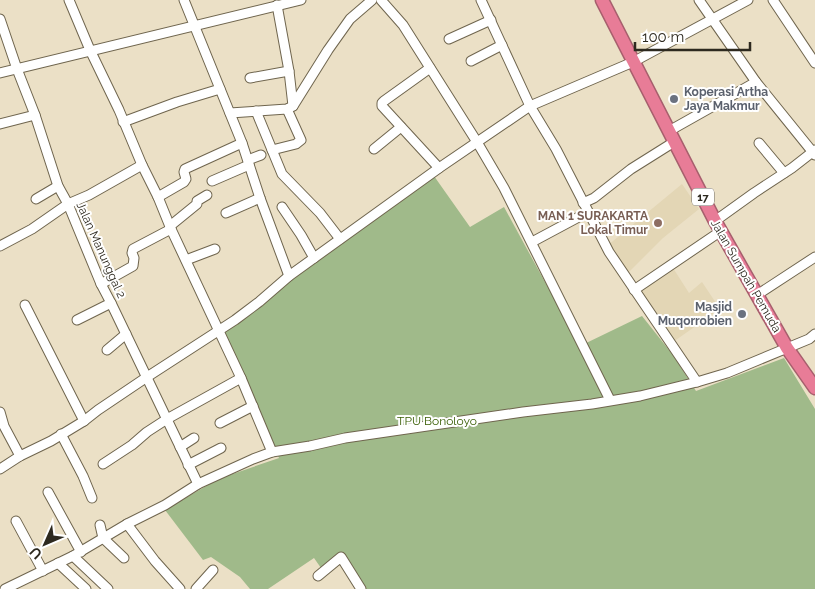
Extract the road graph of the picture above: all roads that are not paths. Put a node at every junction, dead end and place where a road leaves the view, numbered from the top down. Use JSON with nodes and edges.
{"nodes":[{"id":1,"x":69,"y":0,"type":"edge"},
{"id":2,"x":184,"y":0,"type":"edge"},
{"id":3,"x":301,"y":0,"type":"edge"},
{"id":4,"x":372,"y":0,"type":"edge"},
{"id":5,"x":381,"y":0,"type":"edge"},
{"id":6,"x":481,"y":0,"type":"edge"},
{"id":7,"x":602,"y":0,"type":"edge"},
{"id":8,"x":699,"y":0,"type":"edge"},
{"id":9,"x":748,"y":0,"type":"edge"},
{"id":10,"x":773,"y":0,"type":"edge"},
{"id":11,"x":277,"y":5,"type":"junction"},
{"id":12,"x":0,"y":18,"type":"edge"},
{"id":13,"x":712,"y":19,"type":"junction"},
{"id":14,"x":491,"y":20,"type":"junction"},
{"id":15,"x":194,"y":26,"type":"junction"},
{"id":16,"x":2,"y":34,"type":"edge"},
{"id":17,"x":449,"y":39,"type":"dead end"},
{"id":18,"x":502,"y":45,"type":"junction"},
{"id":19,"x":90,"y":50,"type":"junction"},
{"id":20,"x":471,"y":61,"type":"dead end"},
{"id":21,"x":633,"y":62,"type":"junction"},
{"id":22,"x":815,"y":63,"type":"edge"},
{"id":23,"x":430,"y":68,"type":"junction"},
{"id":24,"x":17,"y":69,"type":"junction"},
{"id":25,"x":289,"y":70,"type":"junction"},
{"id":26,"x":0,"y":73,"type":"edge"},
{"id":27,"x":250,"y":78,"type":"dead end"},
{"id":28,"x":756,"y":82,"type":"junction"},
{"id":29,"x":220,"y":89,"type":"junction"},
{"id":30,"x":530,"y":106,"type":"junction"},
{"id":31,"x":290,"y":108,"type":"junction"},
{"id":32,"x":256,"y":111,"type":"junction"},
{"id":33,"x":230,"y":113,"type":"junction"},
{"id":34,"x":35,"y":115,"type":"junction"},
{"id":35,"x":123,"y":122,"type":"junction"},
{"id":36,"x":0,"y":124,"type":"edge"},
{"id":37,"x":401,"y":127,"type":"junction"},
{"id":38,"x":672,"y":137,"type":"junction"},
{"id":39,"x":477,"y":142,"type":"junction"},
{"id":40,"x":242,"y":143,"type":"junction"},
{"id":41,"x":759,"y":143,"type":"dead end"},
{"id":42,"x":374,"y":149,"type":"dead end"},
{"id":43,"x":272,"y":150,"type":"junction"},
{"id":44,"x":814,"y":152,"type":"edge"},
{"id":45,"x":261,"y":155,"type":"dead end"},
{"id":46,"x":248,"y":162,"type":"junction"},
{"id":47,"x":142,"y":165,"type":"junction"},
{"id":48,"x":439,"y":168,"type":"junction"},
{"id":49,"x":784,"y":173,"type":"junction"},
{"id":50,"x":212,"y":181,"type":"dead end"},
{"id":51,"x":58,"y":186,"type":"junction"},
{"id":52,"x":207,"y":195,"type":"dead end"},
{"id":53,"x":158,"y":197,"type":"junction"},
{"id":54,"x":260,"y":198,"type":"junction"},
{"id":55,"x":36,"y":199,"type":"dead end"},
{"id":56,"x":68,"y":204,"type":"junction"},
{"id":57,"x":282,"y":207,"type":"dead end"},
{"id":58,"x":585,"y":207,"type":"junction"},
{"id":59,"x":226,"y":214,"type":"dead end"},
{"id":60,"x":718,"y":226,"type":"junction"},
{"id":61,"x":171,"y":227,"type":"junction"},
{"id":62,"x":340,"y":239,"type":"junction"},
{"id":63,"x":532,"y":242,"type":"junction"},
{"id":64,"x":0,"y":246,"type":"edge"},
{"id":65,"x":215,"y":249,"type":"dead end"},
{"id":66,"x":815,"y":257,"type":"edge"},
{"id":67,"x":314,"y":258,"type":"junction"},
{"id":68,"x":186,"y":260,"type":"junction"},
{"id":69,"x":289,"y":276,"type":"junction"},
{"id":70,"x":101,"y":284,"type":"junction"},
{"id":71,"x":634,"y":290,"type":"junction"},
{"id":72,"x":757,"y":295,"type":"junction"},
{"id":73,"x":112,"y":303,"type":"junction"},
{"id":74,"x":26,"y":305,"type":"dead end"},
{"id":75,"x":77,"y":320,"type":"dead end"},
{"id":76,"x":218,"y":331,"type":"junction"},
{"id":77,"x":126,"y":334,"type":"junction"},
{"id":78,"x":813,"y":338,"type":"edge"},
{"id":79,"x":787,"y":348,"type":"junction"},
{"id":80,"x":108,"y":350,"type":"dead end"},
{"id":81,"x":147,"y":377,"type":"junction"},
{"id":82,"x":241,"y":378,"type":"junction"},
{"id":83,"x":698,"y":382,"type":"junction"},
{"id":84,"x":815,"y":388,"type":"edge"},
{"id":85,"x":610,"y":400,"type":"junction"},
{"id":86,"x":253,"y":406,"type":"junction"},
{"id":87,"x":0,"y":412,"type":"edge"},
{"id":88,"x":167,"y":419,"type":"junction"},
{"id":89,"x":84,"y":421,"type":"junction"},
{"id":90,"x":220,"y":423,"type":"dead end"},
{"id":91,"x":2,"y":427,"type":"edge"},
{"id":92,"x":60,"y":434,"type":"junction"},
{"id":93,"x":194,"y":438,"type":"dead end"},
{"id":94,"x":180,"y":446,"type":"junction"},
{"id":95,"x":221,"y":448,"type":"dead end"},
{"id":96,"x":272,"y":452,"type":"junction"},
{"id":97,"x":20,"y":456,"type":"junction"},
{"id":98,"x":103,"y":464,"type":"dead end"},
{"id":99,"x":188,"y":464,"type":"junction"},
{"id":100,"x":0,"y":469,"type":"edge"},
{"id":101,"x":198,"y":484,"type":"junction"},
{"id":102,"x":48,"y":492,"type":"dead end"},
{"id":103,"x":92,"y":498,"type":"dead end"},
{"id":104,"x":16,"y":521,"type":"dead end"},
{"id":105,"x":128,"y":524,"type":"junction"},
{"id":106,"x":100,"y":525,"type":"dead end"},
{"id":107,"x":104,"y":538,"type":"junction"},
{"id":108,"x":77,"y":554,"type":"junction"},
{"id":109,"x":124,"y":558,"type":"dead end"},
{"id":110,"x":58,"y":563,"type":"junction"},
{"id":111,"x":213,"y":570,"type":"dead end"},
{"id":112,"x":43,"y":571,"type":"junction"},
{"id":113,"x":318,"y":576,"type":"dead end"},
{"id":114,"x":22,"y":581,"type":"junction"},
{"id":115,"x":5,"y":589,"type":"edge"},
{"id":116,"x":29,"y":589,"type":"edge"},
{"id":117,"x":86,"y":589,"type":"edge"},
{"id":118,"x":108,"y":589,"type":"edge"},
{"id":119,"x":180,"y":589,"type":"edge"},
{"id":120,"x":196,"y":589,"type":"edge"},
{"id":121,"x":362,"y":589,"type":"edge"}],
"edges":[{"from":1,"to":19,"type":"street"},
{"from":2,"to":15,"type":"street"},
{"from":3,"to":11,"type":"street"},
{"from":4,"to":31,"type":"street"},
{"from":5,"to":23,"type":"street"},
{"from":6,"to":14,"type":"street"},
{"from":7,"to":21,"type":"highway","name":"Jalan Sumpah Pemuda","number":"17"},
{"from":8,"to":13,"type":"street"},
{"from":9,"to":13,"type":"street"},
{"from":10,"to":22,"type":"street"},
{"from":11,"to":15,"type":"street"},
{"from":11,"to":25,"type":"street"},
{"from":12,"to":16,"type":"street","name":"Jalan Manunggal 2"},
{"from":13,"to":21,"type":"street"},
{"from":13,"to":28,"type":"street"},
{"from":14,"to":17,"type":"street"},
{"from":14,"to":18,"type":"street"},
{"from":15,"to":19,"type":"street"},
{"from":15,"to":29,"type":"street"},
{"from":16,"to":24,"type":"street","name":"Jalan Manunggal 2"},
{"from":18,"to":20,"type":"street"},
{"from":18,"to":30,"type":"street"},
{"from":19,"to":24,"type":"street"},
{"from":19,"to":35,"type":"street"},
{"from":21,"to":30,"type":"street"},
{"from":21,"to":38,"type":"highway","name":"Jalan Sumpah Pemuda","number":"17"},
{"from":23,"to":37,"type":"street"},
{"from":23,"to":39,"type":"street"},
{"from":24,"to":26,"type":"street"},
{"from":24,"to":34,"type":"street","name":"Jalan Manunggal 2"},
{"from":25,"to":27,"type":"street"},
{"from":25,"to":31,"type":"street"},
{"from":28,"to":38,"type":"street"},
{"from":28,"to":44,"type":"street"},
{"from":29,"to":33,"type":"street"},
{"from":29,"to":35,"type":"street"},
{"from":30,"to":39,"type":"street"},
{"from":30,"to":58,"type":"street"},
{"from":31,"to":32,"type":"street"},
{"from":31,"to":43,"type":"street"},
{"from":32,"to":33,"type":"street"},
{"from":32,"to":43,"type":"street"},
{"from":33,"to":40,"type":"street"},
{"from":34,"to":36,"type":"street"},
{"from":34,"to":51,"type":"street","name":"Jalan Manunggal 2"},
{"from":35,"to":47,"type":"street"},
{"from":37,"to":42,"type":"street"},
{"from":37,"to":48,"type":"street"},
{"from":38,"to":58,"type":"street"},
{"from":38,"to":60,"type":"highway","name":"Jalan Sumpah Pemuda","number":"17"},
{"from":39,"to":48,"type":"street"},
{"from":39,"to":63,"type":"street"},
{"from":40,"to":46,"type":"street"},
{"from":40,"to":53,"type":"street"},
{"from":41,"to":49,"type":"street"},
{"from":43,"to":62,"type":"street"},
{"from":44,"to":49,"type":"street"},
{"from":45,"to":46,"type":"street"},
{"from":46,"to":50,"type":"street"},
{"from":46,"to":54,"type":"street"},
{"from":47,"to":53,"type":"street"},
{"from":47,"to":56,"type":"street"},
{"from":48,"to":62,"type":"street"},
{"from":49,"to":60,"type":"street"},
{"from":51,"to":55,"type":"street"},
{"from":51,"to":56,"type":"street","name":"Jalan Manunggal 2"},
{"from":52,"to":61,"type":"street"},
{"from":53,"to":61,"type":"street"},
{"from":54,"to":59,"type":"street"},
{"from":54,"to":69,"type":"street"},
{"from":56,"to":64,"type":"street"},
{"from":56,"to":70,"type":"street","name":"Jalan Manunggal 2"},
{"from":57,"to":67,"type":"street"},
{"from":58,"to":63,"type":"street"},
{"from":58,"to":71,"type":"street"},
{"from":60,"to":71,"type":"street"},
{"from":60,"to":72,"type":"highway","name":"Jalan Sumpah Pemuda","number":"17"},
{"from":61,"to":68,"type":"street"},
{"from":61,"to":70,"type":"street"},
{"from":62,"to":67,"type":"street"},
{"from":63,"to":85,"type":"street"},
{"from":65,"to":68,"type":"street"},
{"from":66,"to":72,"type":"street"},
{"from":67,"to":69,"type":"street"},
{"from":68,"to":76,"type":"street"},
{"from":69,"to":76,"type":"street"},
{"from":70,"to":73,"type":"street","name":"Jalan Manunggal 2"},
{"from":71,"to":83,"type":"street"},
{"from":72,"to":79,"type":"highway","name":"Jalan Sumpah Pemuda","number":"17"},
{"from":73,"to":75,"type":"street"},
{"from":73,"to":77,"type":"street","name":"Jalan Manunggal 2"},
{"from":74,"to":89,"type":"street"},
{"from":76,"to":81,"type":"street"},
{"from":76,"to":82,"type":"street"},
{"from":77,"to":80,"type":"street"},
{"from":77,"to":81,"type":"street","name":"Jalan Manunggal 2"},
{"from":78,"to":79,"type":"street"},
{"from":79,"to":83,"type":"street"},
{"from":79,"to":84,"type":"highway","name":"Jalan Sumpah Pemuda","number":"17"},
{"from":81,"to":88,"type":"street","name":"Jalan Manunggal 2"},
{"from":81,"to":89,"type":"street"},
{"from":82,"to":86,"type":"street"},
{"from":82,"to":88,"type":"street"},
{"from":83,"to":85,"type":"street"},
{"from":85,"to":96,"type":"street"},
{"from":86,"to":90,"type":"street"},
{"from":86,"to":96,"type":"street"},
{"from":87,"to":91,"type":"street"},
{"from":88,"to":94,"type":"street","name":"Jalan Manunggal 2"},
{"from":88,"to":98,"type":"street"},
{"from":89,"to":92,"type":"street"},
{"from":91,"to":97,"type":"street"},
{"from":92,"to":97,"type":"street"},
{"from":92,"to":103,"type":"street"},
{"from":93,"to":94,"type":"street"},
{"from":94,"to":99,"type":"street","name":"Jalan Manunggal 2"},
{"from":95,"to":99,"type":"street"},
{"from":96,"to":101,"type":"street"},
{"from":97,"to":100,"type":"street"},
{"from":99,"to":101,"type":"street","name":"Jalan Manunggal 2"},
{"from":101,"to":105,"type":"street"},
{"from":102,"to":108,"type":"street"},
{"from":104,"to":112,"type":"street"},
{"from":105,"to":107,"type":"street"},
{"from":105,"to":119,"type":"street"},
{"from":106,"to":107,"type":"street"},
{"from":107,"to":108,"type":"street"},
{"from":107,"to":109,"type":"street"},
{"from":108,"to":110,"type":"street"},
{"from":108,"to":118,"type":"street"},
{"from":110,"to":112,"type":"street"},
{"from":110,"to":117,"type":"street"},
{"from":111,"to":120,"type":"street"},
{"from":112,"to":114,"type":"street"},
{"from":113,"to":121,"type":"street"},
{"from":114,"to":115,"type":"street"},
{"from":114,"to":116,"type":"street"}]}
